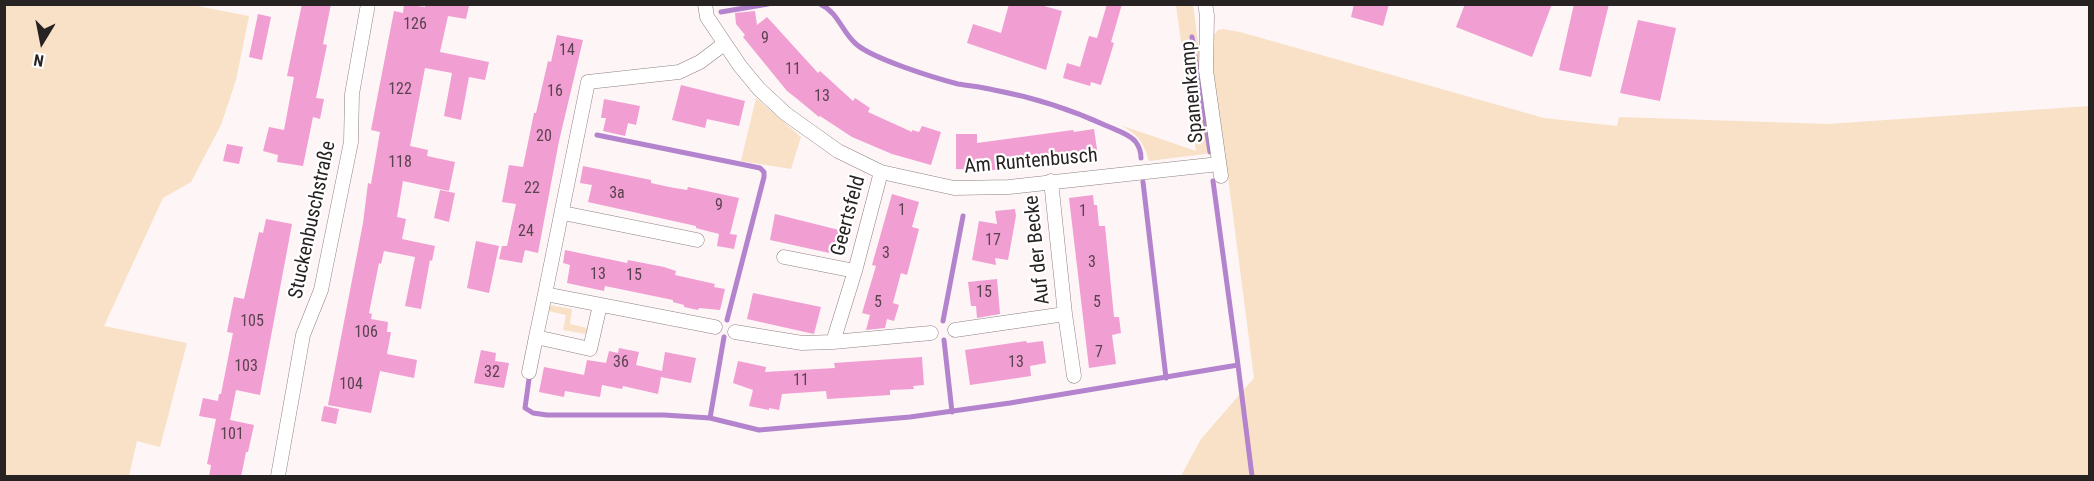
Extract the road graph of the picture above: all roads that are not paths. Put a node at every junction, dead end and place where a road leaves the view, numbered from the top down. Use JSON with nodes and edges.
{"nodes":[{"id":1,"x":368,"y":4,"type":"edge"},
{"id":2,"x":705,"y":4,"type":"edge"},
{"id":3,"x":1205,"y":4,"type":"edge"},
{"id":4,"x":724,"y":44,"type":"junction"},
{"id":5,"x":1220,"y":170,"type":"joint"},
{"id":6,"x":881,"y":172,"type":"junction"},
{"id":7,"x":1051,"y":182,"type":"junction"},
{"id":8,"x":563,"y":213,"type":"junction"},
{"id":9,"x":697,"y":240,"type":"dead end"},
{"id":10,"x":784,"y":257,"type":"dead end"},
{"id":11,"x":855,"y":271,"type":"junction"},
{"id":12,"x":545,"y":294,"type":"junction"},
{"id":13,"x":600,"y":304,"type":"junction"},
{"id":14,"x":1065,"y":314,"type":"junction"},
{"id":15,"x":715,"y":327,"type":"dead end"},
{"id":16,"x":955,"y":330,"type":"dead end"},
{"id":17,"x":735,"y":332,"type":"dead end"},
{"id":18,"x":931,"y":333,"type":"dead end"},
{"id":19,"x":536,"y":337,"type":"junction"},
{"id":20,"x":833,"y":342,"type":"junction"},
{"id":21,"x":529,"y":372,"type":"dead end"},
{"id":22,"x":1074,"y":376,"type":"dead end"},
{"id":23,"x":278,"y":477,"type":"edge"}],
"edges":[{"from":1,"to":23,"type":"street","name":"Stuckenbuschstraße"},
{"from":2,"to":4,"type":"street","name":"Am Runtenbusch"},
{"from":3,"to":5,"type":"street","name":"Spanenkamp"},
{"from":4,"to":6,"type":"street","name":"Am Runtenbusch"},
{"from":4,"to":8,"type":"street"},
{"from":5,"to":7,"type":"street","name":"Am Runtenbusch"},
{"from":6,"to":7,"type":"street","name":"Am Runtenbusch"},
{"from":6,"to":11,"type":"street","name":"Geertsfeld"},
{"from":7,"to":14,"type":"street","name":"Auf der Becke"},
{"from":8,"to":9,"type":"street"},
{"from":8,"to":12,"type":"street"},
{"from":10,"to":11,"type":"street","name":"Geertsfeld"},
{"from":11,"to":20,"type":"street","name":"Geertsfeld"},
{"from":12,"to":13,"type":"street"},
{"from":12,"to":19,"type":"street"},
{"from":13,"to":15,"type":"street"},
{"from":13,"to":19,"type":"street"},
{"from":14,"to":16,"type":"street","name":"Auf der Becke"},
{"from":14,"to":22,"type":"street","name":"Auf der Becke"},
{"from":17,"to":20,"type":"street"},
{"from":18,"to":20,"type":"street"},
{"from":19,"to":21,"type":"street"}]}
